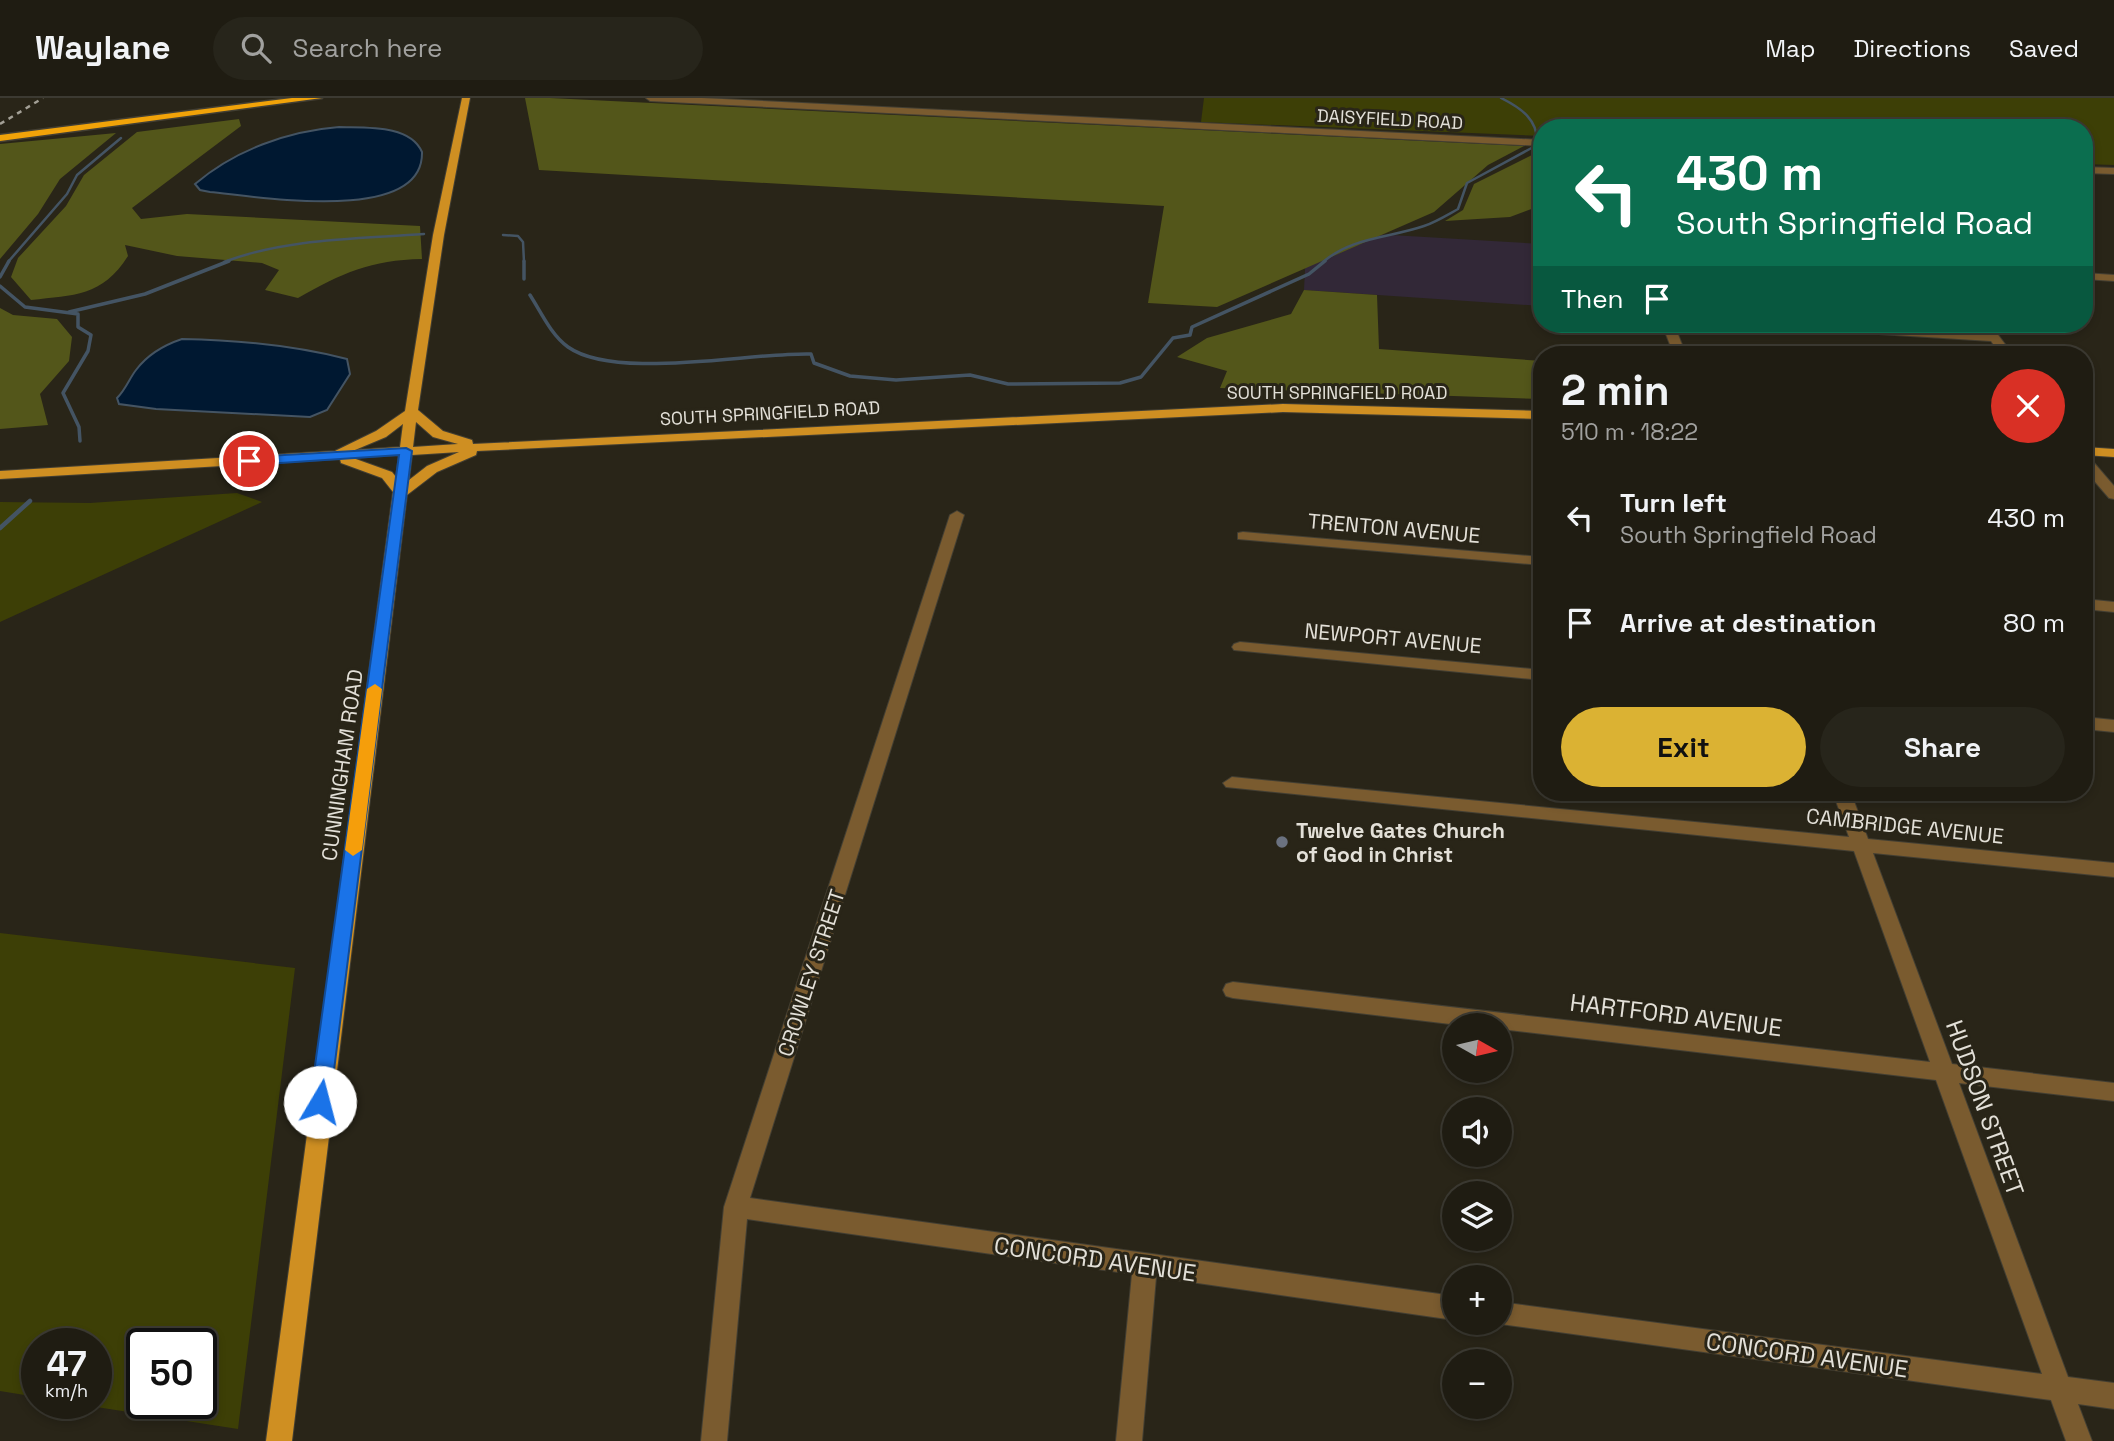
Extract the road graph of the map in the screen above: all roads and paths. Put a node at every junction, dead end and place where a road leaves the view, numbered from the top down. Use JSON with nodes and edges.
{"nodes":[{"id":1,"x":263,"y":98,"type":"edge"},
{"id":2,"x":317,"y":98,"type":"edge"},
{"id":3,"x":466,"y":98,"type":"edge"},
{"id":4,"x":650,"y":98,"type":"edge"},
{"id":5,"x":1,"y":135,"type":"edge"},
{"id":6,"x":1533,"y":143,"type":"edge"},
{"id":7,"x":2093,"y":170,"type":"edge"},
{"id":8,"x":2114,"y":171,"type":"edge"},
{"id":9,"x":2093,"y":277,"type":"edge"},
{"id":10,"x":2114,"y":278,"type":"edge"},
{"id":11,"x":1906,"y":333,"type":"edge"},
{"id":12,"x":1991,"y":333,"type":"edge"},
{"id":13,"x":1995,"y":338,"type":"junction"},
{"id":14,"x":2001,"y":346,"type":"edge"},
{"id":15,"x":412,"y":412,"type":"junction"},
{"id":16,"x":1533,"y":415,"type":"edge"},
{"id":17,"x":480,"y":447,"type":"junction"},
{"id":18,"x":406,"y":451,"type":"junction"},
{"id":19,"x":2093,"y":452,"type":"edge"},
{"id":20,"x":2114,"y":453,"type":"edge"},
{"id":21,"x":332,"y":456,"type":"junction"},
{"id":22,"x":2093,"y":470,"type":"edge"},
{"id":23,"x":0,"y":475,"type":"edge"},
{"id":24,"x":401,"y":492,"type":"junction"},
{"id":25,"x":2114,"y":495,"type":"edge"},
{"id":26,"x":957,"y":515,"type":"dead end"},
{"id":27,"x":1243,"y":536,"type":"dead end"},
{"id":28,"x":1533,"y":560,"type":"edge"},
{"id":29,"x":2093,"y":605,"type":"edge"},
{"id":30,"x":2114,"y":607,"type":"edge"},
{"id":31,"x":1240,"y":647,"type":"dead end"},
{"id":32,"x":1533,"y":674,"type":"edge"},
{"id":33,"x":2093,"y":724,"type":"edge"},
{"id":34,"x":2114,"y":726,"type":"edge"},
{"id":35,"x":1232,"y":783,"type":"dead end"},
{"id":36,"x":1845,"y":801,"type":"edge"},
{"id":37,"x":1861,"y":845,"type":"junction"},
{"id":38,"x":2114,"y":870,"type":"edge"},
{"id":39,"x":1233,"y":990,"type":"dead end"},
{"id":40,"x":1944,"y":1072,"type":"junction"},
{"id":41,"x":2114,"y":1091,"type":"edge"},
{"id":42,"x":736,"y":1207,"type":"junction"},
{"id":43,"x":1145,"y":1266,"type":"junction"},
{"id":44,"x":1442,"y":1306,"type":"edge"},
{"id":45,"x":1512,"y":1316,"type":"edge"},
{"id":46,"x":2060,"y":1388,"type":"junction"},
{"id":47,"x":2114,"y":1396,"type":"edge"},
{"id":48,"x":279,"y":1441,"type":"edge"},
{"id":49,"x":714,"y":1441,"type":"edge"},
{"id":50,"x":1129,"y":1441,"type":"edge"},
{"id":51,"x":2078,"y":1441,"type":"edge"}],
"edges":[{"from":1,"to":5,"type":"highway"},
{"from":2,"to":5,"type":"highway"},
{"from":3,"to":15,"type":"main road","name":"CUNNINGHAM ROAD"},
{"from":4,"to":6,"type":"street","name":"DAISYFIELD ROAD"},
{"from":7,"to":8,"type":"street"},
{"from":9,"to":10,"type":"street"},
{"from":11,"to":13,"type":"street"},
{"from":12,"to":13,"type":"street"},
{"from":13,"to":14,"type":"street"},
{"from":15,"to":17,"type":"main road"},
{"from":15,"to":18,"type":"main road","name":"CUNNINGHAM ROAD"},
{"from":15,"to":21,"type":"main road"},
{"from":16,"to":17,"type":"main road","name":"SOUTH SPRINGFIELD ROAD"},
{"from":17,"to":18,"type":"main road","name":"SOUTH SPRINGFIELD ROAD"},
{"from":17,"to":24,"type":"main road"},
{"from":18,"to":21,"type":"main road","name":"SOUTH SPRINGFIELD ROAD"},
{"from":18,"to":24,"type":"main road","name":"CUNNINGHAM ROAD"},
{"from":19,"to":20,"type":"main road"},
{"from":21,"to":23,"type":"main road","name":"SOUTH SPRINGFIELD ROAD"},
{"from":21,"to":24,"type":"main road"},
{"from":22,"to":25,"type":"street"},
{"from":24,"to":48,"type":"main road","name":"CUNNINGHAM ROAD"},
{"from":26,"to":42,"type":"street","name":"CROWLEY STREET"},
{"from":27,"to":28,"type":"street","name":"TRENTON AVENUE"},
{"from":29,"to":30,"type":"street"},
{"from":31,"to":32,"type":"street","name":"NEWPORT AVENUE"},
{"from":33,"to":34,"type":"street"},
{"from":35,"to":37,"type":"street","name":"CAMBRIDGE AVENUE"},
{"from":36,"to":37,"type":"street","name":"HUDSON STREET"},
{"from":37,"to":38,"type":"street","name":"CAMBRIDGE AVENUE"},
{"from":37,"to":40,"type":"street","name":"HUDSON STREET"},
{"from":39,"to":40,"type":"street","name":"HARTFORD AVENUE"},
{"from":40,"to":41,"type":"street","name":"HARTFORD AVENUE"},
{"from":40,"to":46,"type":"street","name":"HUDSON STREET"},
{"from":42,"to":43,"type":"street","name":"CONCORD AVENUE"},
{"from":42,"to":49,"type":"street","name":"CROWLEY STREET"},
{"from":43,"to":44,"type":"street","name":"CONCORD AVENUE"},
{"from":43,"to":50,"type":"street"},
{"from":45,"to":46,"type":"street","name":"CONCORD AVENUE"},
{"from":46,"to":47,"type":"street","name":"CONCORD AVENUE"},
{"from":46,"to":51,"type":"street","name":"HUDSON STREET"}]}
